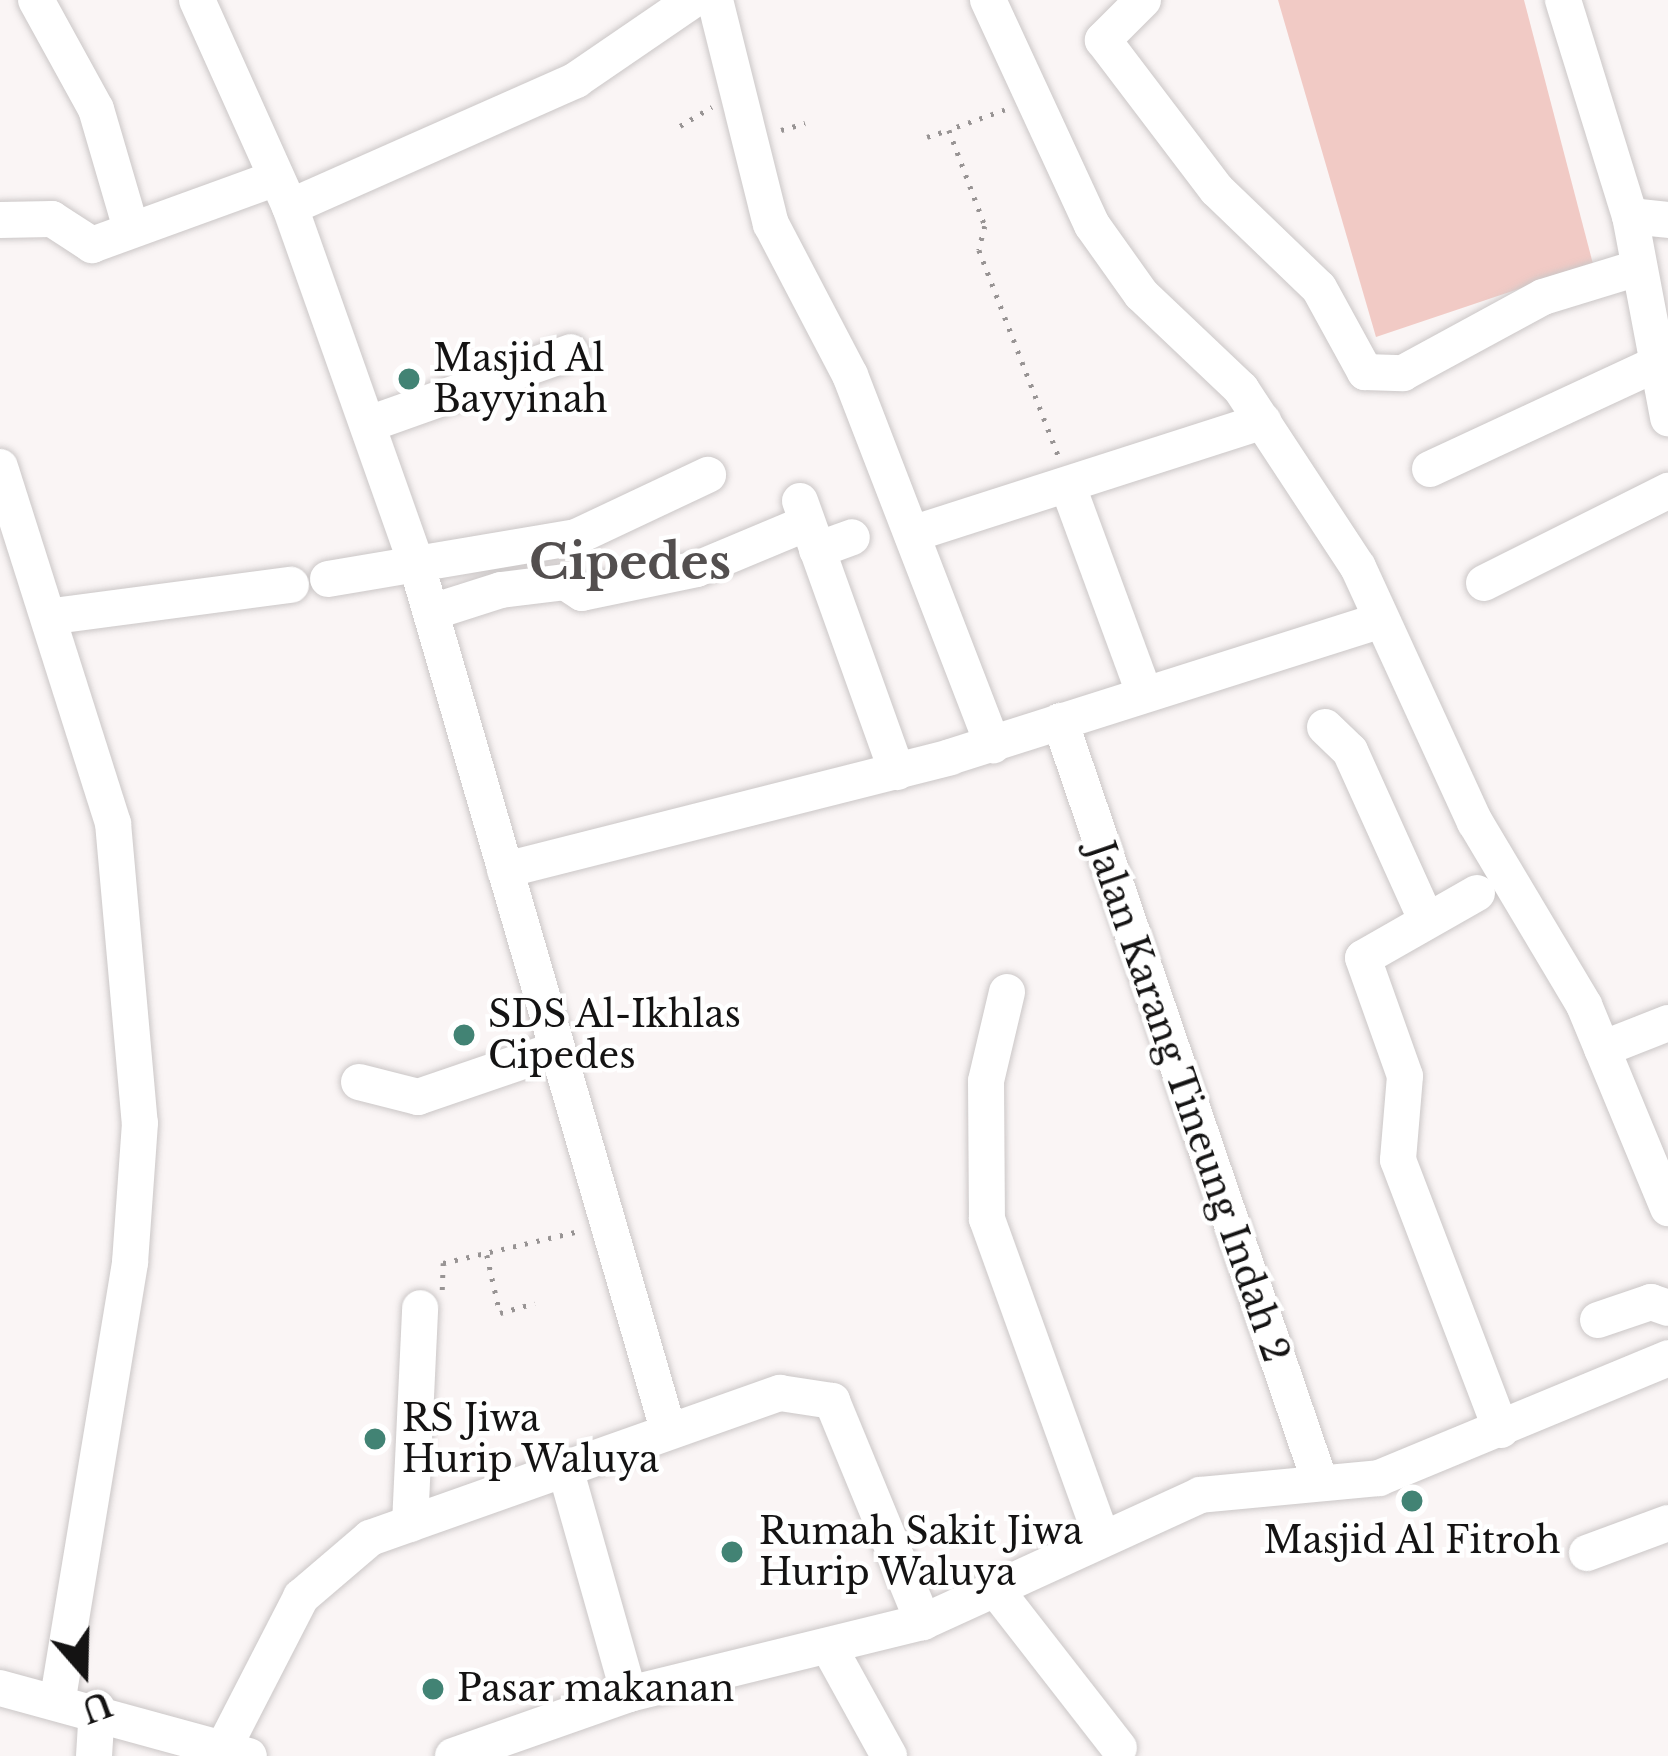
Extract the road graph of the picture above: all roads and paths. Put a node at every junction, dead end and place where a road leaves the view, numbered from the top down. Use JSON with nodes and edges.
{"nodes":[{"id":1,"x":197,"y":0,"type":"edge"},
{"id":2,"x":693,"y":0,"type":"edge"},
{"id":3,"x":715,"y":0,"type":"edge"},
{"id":4,"x":988,"y":0,"type":"edge"},
{"id":5,"x":1143,"y":0,"type":"edge"},
{"id":6,"x":1563,"y":0,"type":"edge"},
{"id":7,"x":42,"y":2,"type":"edge"},
{"id":8,"x":1033,"y":100,"type":"junction"},
{"id":9,"x":949,"y":130,"type":"junction"},
{"id":10,"x":927,"y":137,"type":"dead end"},
{"id":11,"x":283,"y":193,"type":"junction"},
{"id":12,"x":1630,"y":216,"type":"junction"},
{"id":13,"x":0,"y":220,"type":"edge"},
{"id":14,"x":1668,"y":220,"type":"edge"},
{"id":15,"x":130,"y":224,"type":"junction"},
{"id":16,"x":1637,"y":268,"type":"junction"},
{"id":17,"x":571,"y":352,"type":"dead end"},
{"id":18,"x":1654,"y":365,"type":"junction"},
{"id":19,"x":1668,"y":418,"type":"edge"},
{"id":20,"x":1263,"y":421,"type":"junction"},
{"id":21,"x":369,"y":424,"type":"junction"},
{"id":22,"x":0,"y":466,"type":"edge"},
{"id":23,"x":1430,"y":469,"type":"dead end"},
{"id":24,"x":708,"y":476,"type":"dead end"},
{"id":25,"x":1069,"y":489,"type":"junction"},
{"id":26,"x":1668,"y":490,"type":"edge"},
{"id":27,"x":808,"y":525,"type":"junction"},
{"id":28,"x":912,"y":534,"type":"junction"},
{"id":29,"x":852,"y":537,"type":"dead end"},
{"id":30,"x":418,"y":569,"type":"junction"},
{"id":31,"x":1484,"y":583,"type":"dead end"},
{"id":32,"x":432,"y":612,"type":"junction"},
{"id":33,"x":54,"y":616,"type":"junction"},
{"id":34,"x":1381,"y":620,"type":"junction"},
{"id":35,"x":1144,"y":693,"type":"junction"},
{"id":36,"x":1060,"y":721,"type":"junction"},
{"id":37,"x":1325,"y":727,"type":"dead end"},
{"id":38,"x":993,"y":745,"type":"junction"},
{"id":39,"x":897,"y":772,"type":"junction"},
{"id":40,"x":506,"y":870,"type":"junction"},
{"id":41,"x":1477,"y":893,"type":"dead end"},
{"id":42,"x":1426,"y":919,"type":"junction"},
{"id":43,"x":1007,"y":992,"type":"dead end"},
{"id":44,"x":1668,"y":1023,"type":"edge"},
{"id":45,"x":1602,"y":1048,"type":"junction"},
{"id":46,"x":555,"y":1050,"type":"junction"},
{"id":47,"x":359,"y":1082,"type":"dead end"},
{"id":48,"x":1668,"y":1208,"type":"edge"},
{"id":49,"x":608,"y":1222,"type":"junction"},
{"id":50,"x":487,"y":1255,"type":"junction"},
{"id":51,"x":535,"y":1303,"type":"dead end"},
{"id":52,"x":420,"y":1308,"type":"joint"},
{"id":53,"x":1668,"y":1308,"type":"edge"},
{"id":54,"x":1598,"y":1320,"type":"dead end"},
{"id":55,"x":1668,"y":1358,"type":"edge"},
{"id":56,"x":667,"y":1426,"type":"junction"},
{"id":57,"x":1501,"y":1430,"type":"junction"},
{"id":58,"x":566,"y":1468,"type":"junction"},
{"id":59,"x":1321,"y":1482,"type":"junction"},
{"id":60,"x":1668,"y":1523,"type":"edge"},
{"id":61,"x":410,"y":1524,"type":"junction"},
{"id":62,"x":1100,"y":1533,"type":"junction"},
{"id":63,"x":1587,"y":1553,"type":"dead end"},
{"id":64,"x":996,"y":1590,"type":"junction"},
{"id":65,"x":923,"y":1622,"type":"junction"},
{"id":66,"x":830,"y":1649,"type":"junction"},
{"id":67,"x":0,"y":1688,"type":"edge"},
{"id":68,"x":629,"y":1694,"type":"junction"},
{"id":69,"x":58,"y":1696,"type":"junction"},
{"id":70,"x":97,"y":1708,"type":"junction"},
{"id":71,"x":1119,"y":1748,"type":"dead end"},
{"id":72,"x":236,"y":1751,"type":"edge"},
{"id":73,"x":94,"y":1756,"type":"edge"},
{"id":74,"x":453,"y":1756,"type":"edge"},
{"id":75,"x":889,"y":1756,"type":"edge"}],
"edges":[{"from":1,"to":11,"type":"street"},
{"from":2,"to":11,"type":"street"},
{"from":3,"to":28,"type":"street"},
{"from":4,"to":8,"type":"street"},
{"from":5,"to":16,"type":"street"},
{"from":6,"to":12,"type":"street"},
{"from":7,"to":15,"type":"street"},
{"from":8,"to":9,"type":"path"},
{"from":8,"to":20,"type":"street"},
{"from":9,"to":10,"type":"path"},
{"from":9,"to":25,"type":"path"},
{"from":11,"to":15,"type":"street"},
{"from":11,"to":21,"type":"street"},
{"from":12,"to":14,"type":"street"},
{"from":12,"to":16,"type":"street"},
{"from":13,"to":15,"type":"street"},
{"from":16,"to":18,"type":"street"},
{"from":17,"to":21,"type":"street"},
{"from":18,"to":19,"type":"street"},
{"from":18,"to":23,"type":"street"},
{"from":20,"to":25,"type":"street"},
{"from":20,"to":34,"type":"street"},
{"from":21,"to":30,"type":"street"},
{"from":22,"to":33,"type":"street"},
{"from":24,"to":30,"type":"street"},
{"from":25,"to":28,"type":"street"},
{"from":25,"to":35,"type":"street"},
{"from":26,"to":31,"type":"street"},
{"from":27,"to":29,"type":"street"},
{"from":27,"to":32,"type":"street"},
{"from":27,"to":39,"type":"street"},
{"from":28,"to":38,"type":"street"},
{"from":30,"to":32,"type":"street"},
{"from":30,"to":33,"type":"street"},
{"from":32,"to":40,"type":"street"},
{"from":33,"to":69,"type":"street"},
{"from":34,"to":35,"type":"street"},
{"from":34,"to":45,"type":"street"},
{"from":35,"to":36,"type":"street"},
{"from":36,"to":38,"type":"street"},
{"from":36,"to":59,"type":"street","name":"Jalan Karang Tineung Indah 2"},
{"from":37,"to":42,"type":"street"},
{"from":38,"to":39,"type":"street"},
{"from":39,"to":40,"type":"street"},
{"from":40,"to":46,"type":"street"},
{"from":41,"to":42,"type":"street"},
{"from":42,"to":57,"type":"street"},
{"from":43,"to":62,"type":"street"},
{"from":44,"to":45,"type":"street"},
{"from":45,"to":48,"type":"street"},
{"from":46,"to":47,"type":"street"},
{"from":46,"to":49,"type":"street"},
{"from":49,"to":50,"type":"path"},
{"from":49,"to":56,"type":"street"},
{"from":50,"to":51,"type":"path"},
{"from":50,"to":52,"type":"path"},
{"from":52,"to":61,"type":"street"},
{"from":53,"to":54,"type":"street"},
{"from":55,"to":57,"type":"street"},
{"from":56,"to":58,"type":"street"},
{"from":56,"to":65,"type":"street"},
{"from":57,"to":59,"type":"street"},
{"from":58,"to":61,"type":"street"},
{"from":58,"to":68,"type":"street"},
{"from":59,"to":62,"type":"street"},
{"from":60,"to":63,"type":"street"},
{"from":61,"to":72,"type":"street"},
{"from":62,"to":64,"type":"street"},
{"from":64,"to":65,"type":"street"},
{"from":64,"to":71,"type":"street"},
{"from":65,"to":66,"type":"street"},
{"from":66,"to":68,"type":"street"},
{"from":66,"to":75,"type":"street"},
{"from":67,"to":69,"type":"street"},
{"from":68,"to":74,"type":"street"},
{"from":69,"to":70,"type":"street"},
{"from":70,"to":72,"type":"street"},
{"from":70,"to":73,"type":"street"}]}
